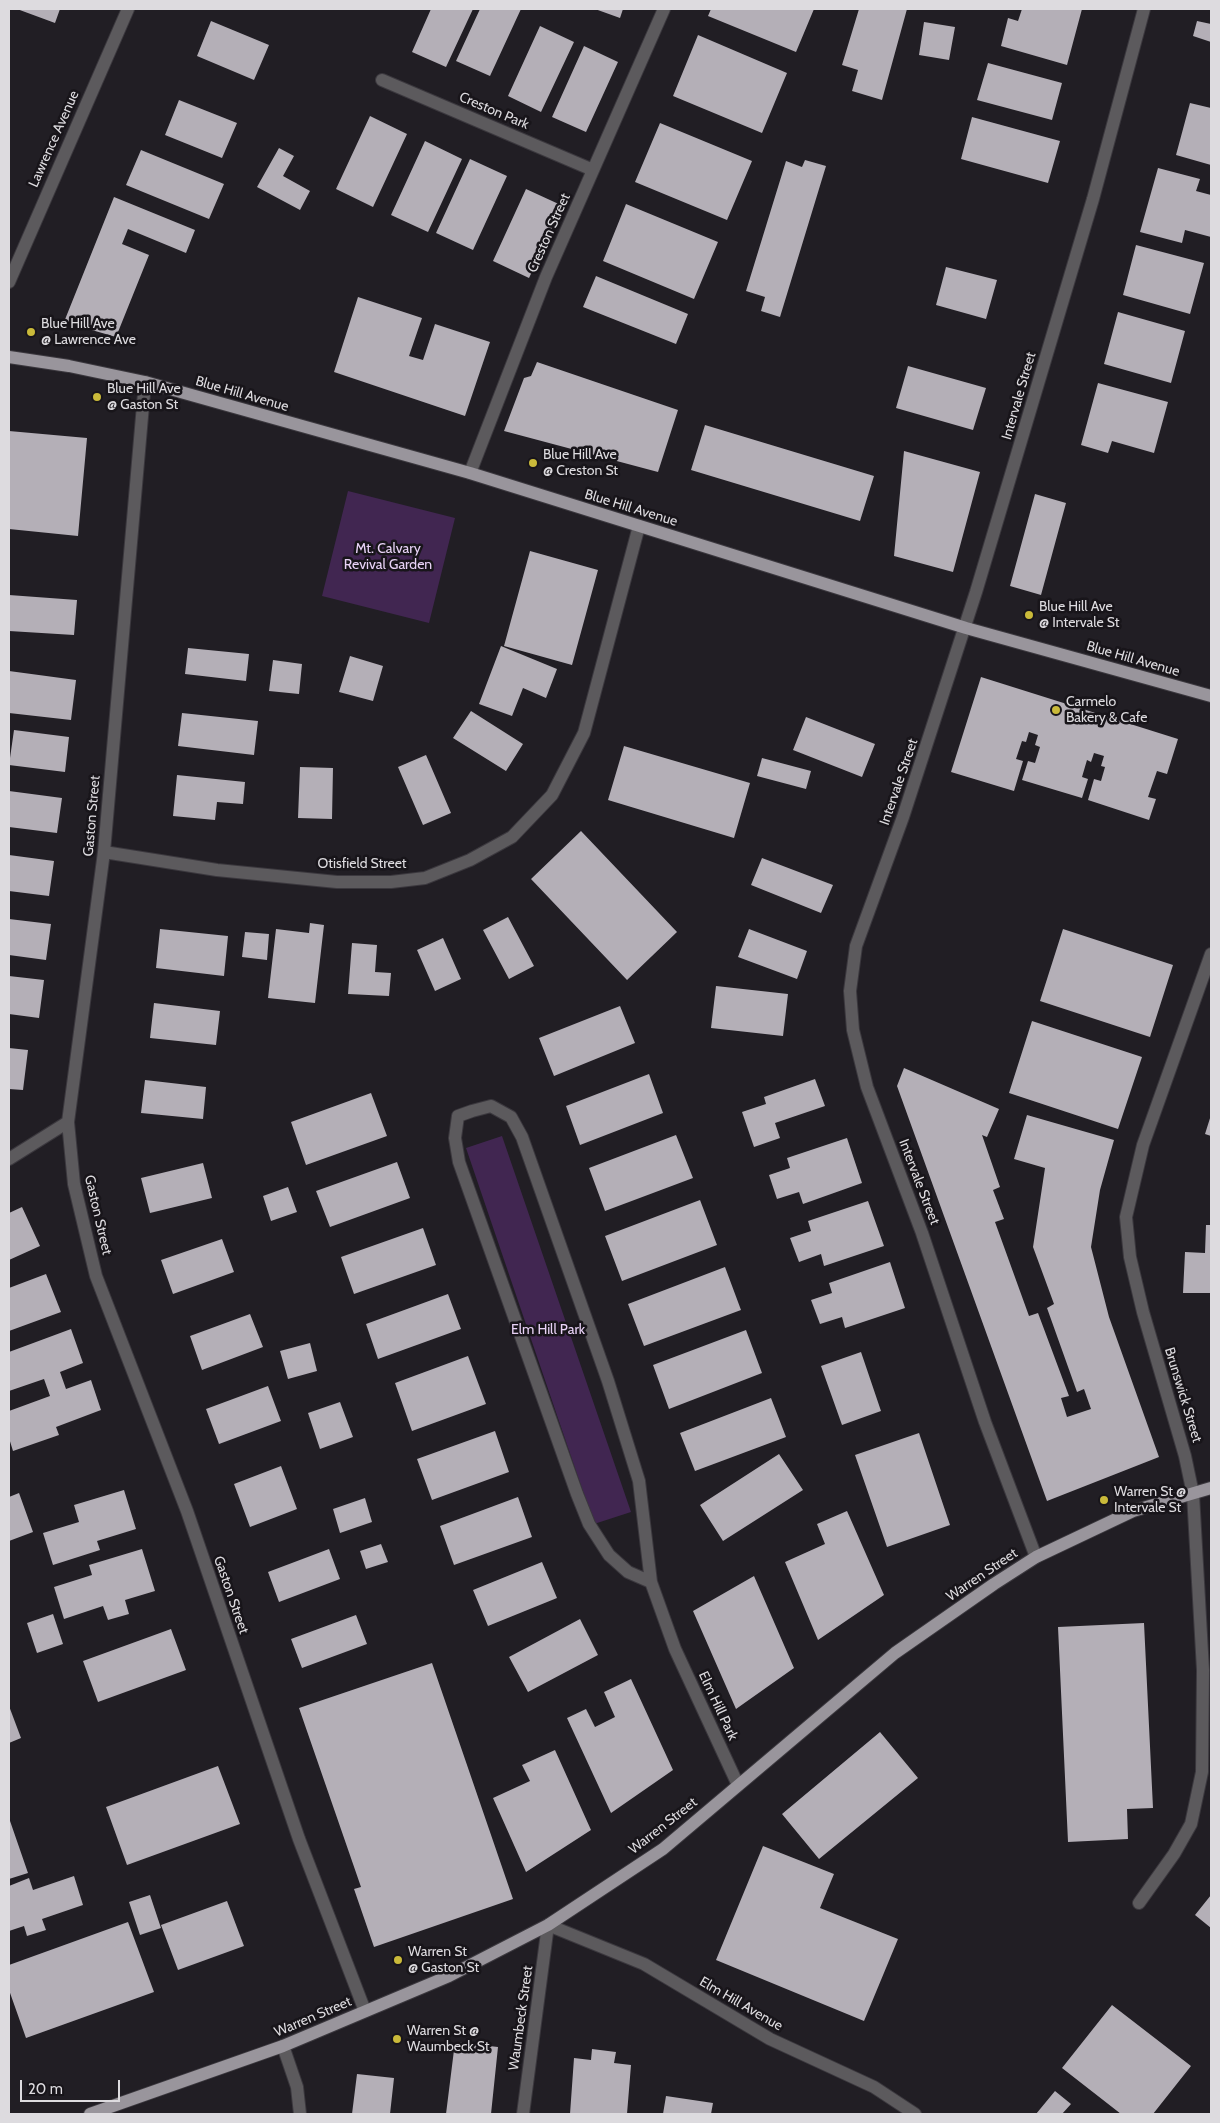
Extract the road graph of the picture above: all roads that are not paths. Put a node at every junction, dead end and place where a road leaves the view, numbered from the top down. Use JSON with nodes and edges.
{"nodes":[{"id":1,"x":128,"y":9,"type":"edge"},
{"id":2,"x":664,"y":9,"type":"edge"},
{"id":3,"x":1144,"y":9,"type":"edge"},
{"id":4,"x":382,"y":80,"type":"dead end"},
{"id":5,"x":593,"y":170,"type":"junction"},
{"id":6,"x":9,"y":282,"type":"edge"},
{"id":7,"x":9,"y":357,"type":"edge"},
{"id":8,"x":145,"y":382,"type":"junction"},
{"id":9,"x":470,"y":473,"type":"junction"},
{"id":10,"x":639,"y":526,"type":"junction"},
{"id":11,"x":966,"y":628,"type":"junction"},
{"id":12,"x":1211,"y":696,"type":"edge"},
{"id":13,"x":104,"y":852,"type":"junction"},
{"id":14,"x":1211,"y":954,"type":"edge"},
{"id":15,"x":68,"y":1122,"type":"junction"},
{"id":16,"x":9,"y":1159,"type":"edge"},
{"id":17,"x":1211,"y":1488,"type":"edge"},
{"id":18,"x":1193,"y":1494,"type":"junction"},
{"id":19,"x":1036,"y":1557,"type":"junction"},
{"id":20,"x":650,"y":1582,"type":"junction"},
{"id":21,"x":738,"y":1785,"type":"junction"},
{"id":22,"x":1139,"y":1903,"type":"dead end"},
{"id":23,"x":548,"y":1925,"type":"junction"},
{"id":24,"x":364,"y":2011,"type":"junction"},
{"id":25,"x":283,"y":2046,"type":"junction"},
{"id":26,"x":90,"y":2114,"type":"edge"},
{"id":27,"x":300,"y":2114,"type":"edge"},
{"id":28,"x":523,"y":2114,"type":"edge"},
{"id":29,"x":915,"y":2114,"type":"edge"}],
"edges":[{"from":1,"to":6,"type":"street","name":"Lawrence Avenue"},
{"from":2,"to":5,"type":"street","name":"Creston Street"},
{"from":3,"to":11,"type":"street","name":"Intervale Street"},
{"from":4,"to":5,"type":"street","name":"Creston Park"},
{"from":5,"to":9,"type":"street","name":"Creston Street"},
{"from":7,"to":8,"type":"main road","name":"Blue Hill Avenue"},
{"from":8,"to":9,"type":"main road","name":"Blue Hill Avenue"},
{"from":8,"to":13,"type":"street","name":"Gaston Street"},
{"from":9,"to":10,"type":"main road","name":"Blue Hill Avenue"},
{"from":10,"to":11,"type":"main road","name":"Blue Hill Avenue"},
{"from":10,"to":13,"type":"street","name":"Otisfield Street"},
{"from":11,"to":12,"type":"main road","name":"Blue Hill Avenue"},
{"from":11,"to":19,"type":"street","name":"Intervale Street"},
{"from":13,"to":15,"type":"street","name":"Gaston Street"},
{"from":14,"to":18,"type":"street","name":"Brunswick Street"},
{"from":15,"to":16,"type":"street"},
{"from":15,"to":24,"type":"street","name":"Gaston Street"},
{"from":17,"to":18,"type":"main road","name":"Warren Street"},
{"from":18,"to":19,"type":"main road","name":"Warren Street"},
{"from":18,"to":22,"type":"street","name":"Brunswick Street"},
{"from":19,"to":21,"type":"main road","name":"Warren Street"},
{"from":20,"to":20,"type":"street","name":"Elm Hill Park"},
{"from":20,"to":21,"type":"street","name":"Elm Hill Park"},
{"from":21,"to":23,"type":"main road","name":"Warren Street"},
{"from":23,"to":24,"type":"main road","name":"Warren Street"},
{"from":23,"to":28,"type":"street","name":"Waumbeck Street"},
{"from":23,"to":29,"type":"street","name":"Elm Hill Avenue"},
{"from":24,"to":25,"type":"main road","name":"Warren Street"},
{"from":25,"to":26,"type":"main road","name":"Warren Street"},
{"from":25,"to":27,"type":"street"}]}
